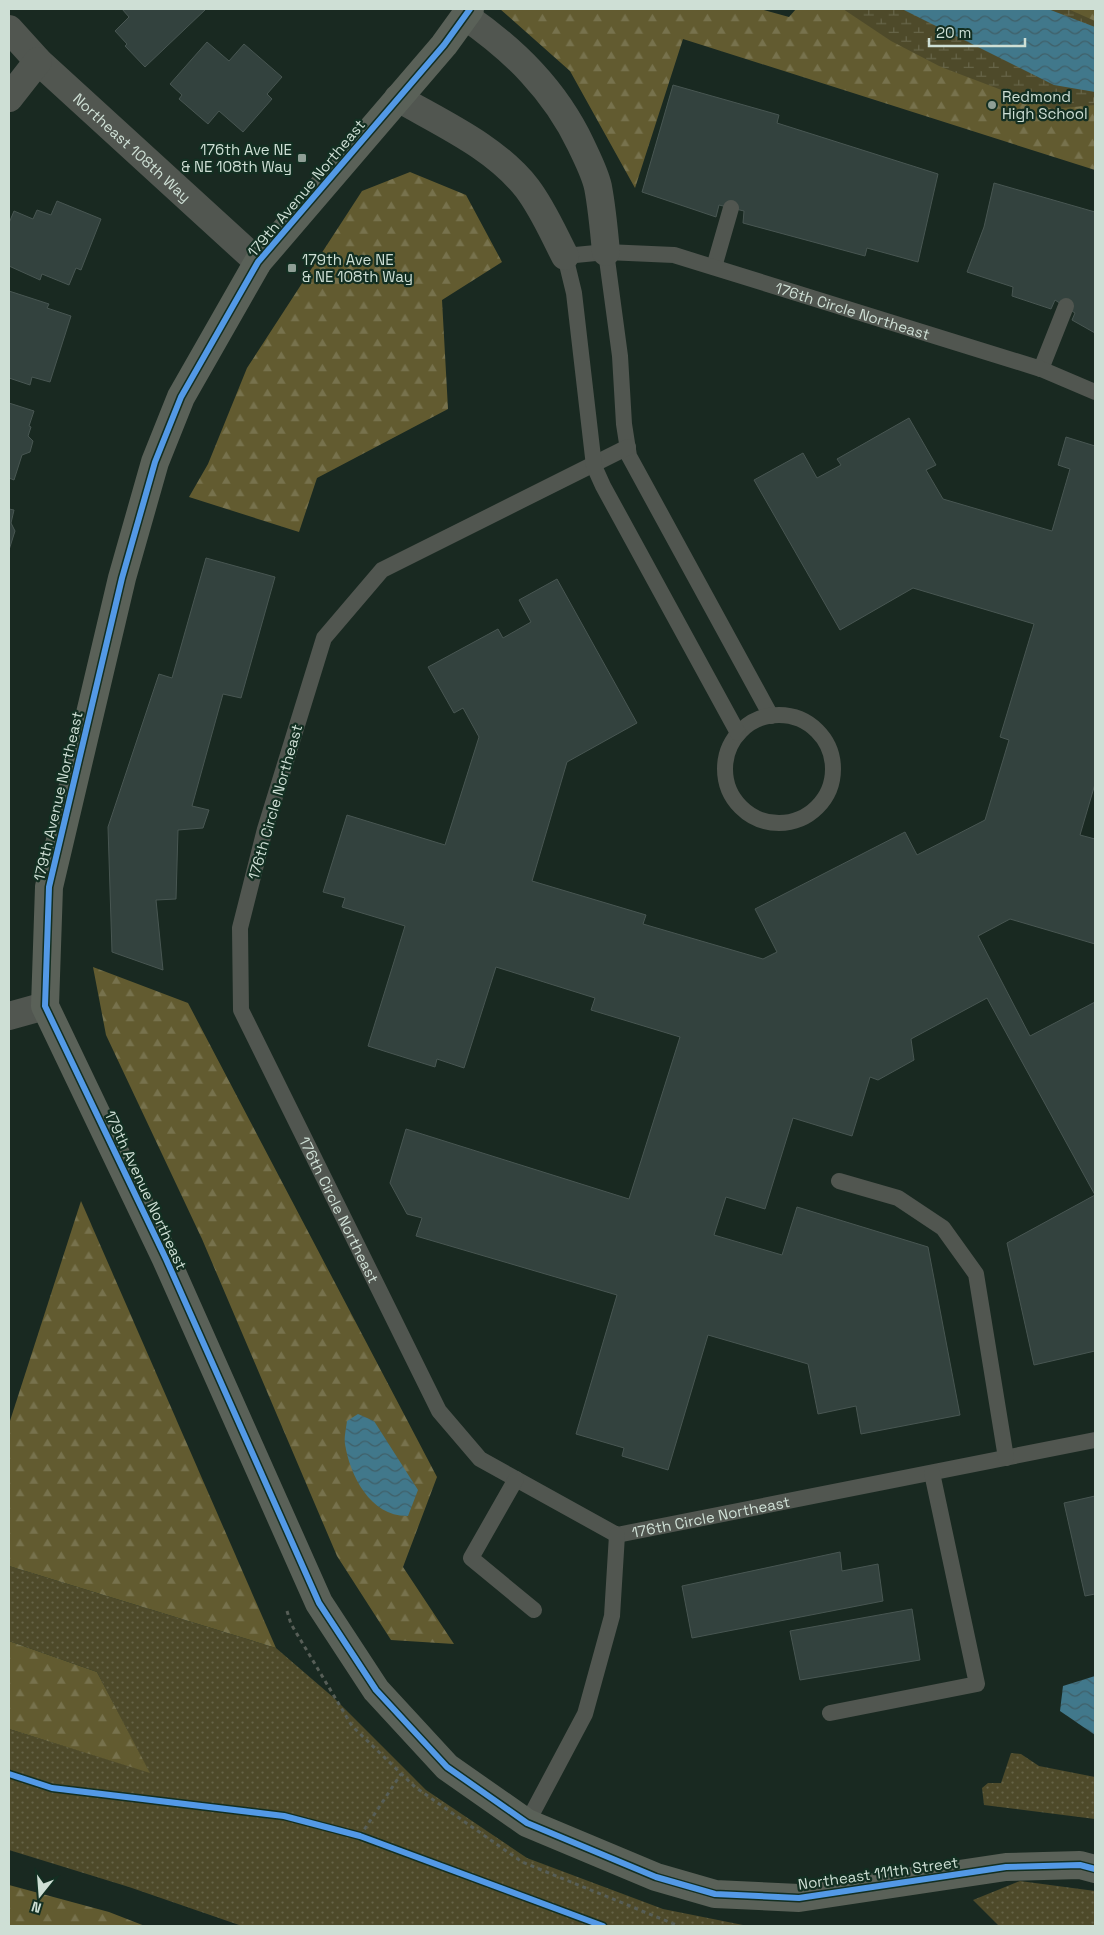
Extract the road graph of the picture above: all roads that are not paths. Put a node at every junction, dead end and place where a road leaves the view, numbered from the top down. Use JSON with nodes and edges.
{"nodes":[{"id":1,"x":468,"y":13,"type":"edge"},
{"id":2,"x":9,"y":29,"type":"edge"},
{"id":3,"x":38,"y":61,"type":"junction"},
{"id":4,"x":9,"y":98,"type":"edge"},
{"id":5,"x":398,"y":98,"type":"junction"},
{"id":6,"x":731,"y":208,"type":"dead end"},
{"id":7,"x":606,"y":252,"type":"junction"},
{"id":8,"x":565,"y":256,"type":"junction"},
{"id":9,"x":258,"y":262,"type":"junction"},
{"id":10,"x":714,"y":267,"type":"junction"},
{"id":11,"x":1066,"y":306,"type":"dead end"},
{"id":12,"x":1041,"y":369,"type":"junction"},
{"id":13,"x":1095,"y":392,"type":"edge"},
{"id":14,"x":628,"y":447,"type":"junction"},
{"id":15,"x":594,"y":466,"type":"junction"},
{"id":16,"x":771,"y":716,"type":"junction"},
{"id":17,"x":738,"y":733,"type":"junction"},
{"id":18,"x":45,"y":1006,"type":"junction"},
{"id":19,"x":9,"y":1016,"type":"edge"},
{"id":20,"x":839,"y":1181,"type":"dead end"},
{"id":21,"x":1095,"y":1440,"type":"edge"},
{"id":22,"x":1006,"y":1458,"type":"junction"},
{"id":23,"x":932,"y":1473,"type":"junction"},
{"id":24,"x":516,"y":1480,"type":"junction"},
{"id":25,"x":617,"y":1535,"type":"junction"},
{"id":26,"x":534,"y":1610,"type":"dead end"},
{"id":27,"x":830,"y":1713,"type":"dead end"},
{"id":28,"x":527,"y":1823,"type":"junction"},
{"id":29,"x":1095,"y":1869,"type":"edge"}],
"edges":[{"from":1,"to":5,"type":"street","name":"179th Avenue Northeast"},
{"from":1,"to":7,"type":"street"},
{"from":2,"to":3,"type":"street","name":"Northeast 108th Way"},
{"from":3,"to":4,"type":"street"},
{"from":3,"to":9,"type":"street","name":"Northeast 108th Way"},
{"from":5,"to":8,"type":"street"},
{"from":5,"to":9,"type":"street","name":"179th Avenue Northeast"},
{"from":6,"to":10,"type":"lane"},
{"from":7,"to":8,"type":"lane","name":"176th Circle Northeast"},
{"from":7,"to":10,"type":"lane","name":"176th Circle Northeast"},
{"from":7,"to":14,"type":"lane"},
{"from":8,"to":15,"type":"lane"},
{"from":9,"to":18,"type":"street","name":"179th Avenue Northeast"},
{"from":10,"to":12,"type":"lane","name":"176th Circle Northeast"},
{"from":11,"to":12,"type":"lane"},
{"from":12,"to":13,"type":"lane","name":"176th Circle Northeast"},
{"from":14,"to":15,"type":"lane","name":"176th Circle Northeast"},
{"from":14,"to":16,"type":"lane"},
{"from":15,"to":17,"type":"lane"},
{"from":15,"to":24,"type":"lane","name":"176th Circle Northeast"},
{"from":16,"to":17,"type":"lane"},
{"from":16,"to":17,"type":"lane"},
{"from":18,"to":19,"type":"street"},
{"from":18,"to":28,"type":"street","name":"179th Avenue Northeast"},
{"from":20,"to":22,"type":"lane"},
{"from":21,"to":22,"type":"lane","name":"176th Circle Northeast"},
{"from":22,"to":23,"type":"lane","name":"176th Circle Northeast"},
{"from":23,"to":25,"type":"lane","name":"176th Circle Northeast"},
{"from":23,"to":27,"type":"lane"},
{"from":24,"to":25,"type":"lane","name":"176th Circle Northeast"},
{"from":24,"to":26,"type":"lane"},
{"from":25,"to":28,"type":"lane"},
{"from":28,"to":29,"type":"street","name":"Northeast 111th Street"}]}
